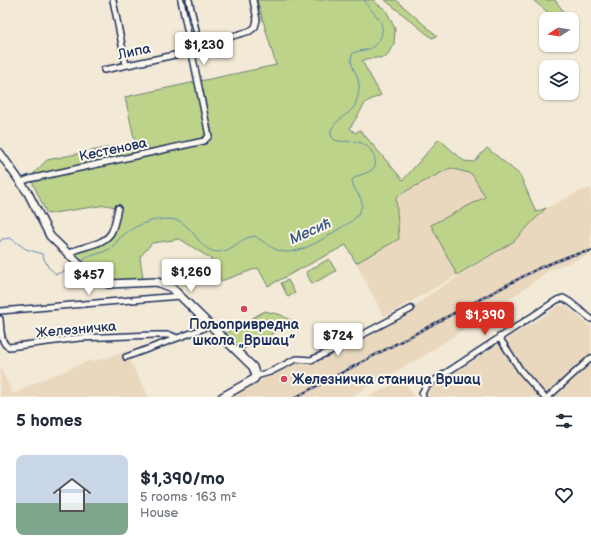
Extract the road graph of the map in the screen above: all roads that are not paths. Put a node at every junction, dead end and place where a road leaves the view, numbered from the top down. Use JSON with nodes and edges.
{"nodes":[{"id":1,"x":113,"y":0,"type":"edge"},
{"id":2,"x":181,"y":0,"type":"edge"},
{"id":3,"x":189,"y":0,"type":"edge"},
{"id":4,"x":253,"y":0,"type":"edge"},
{"id":5,"x":196,"y":30,"type":"dead end"},
{"id":6,"x":192,"y":51,"type":"junction"},
{"id":7,"x":126,"y":65,"type":"junction"},
{"id":8,"x":104,"y":70,"type":"dead end"},
{"id":9,"x":0,"y":153,"type":"edge"},
{"id":10,"x":21,"y":182,"type":"junction"},
{"id":11,"x":118,"y":208,"type":"dead end"},
{"id":12,"x":68,"y":254,"type":"junction"},
{"id":13,"x":180,"y":296,"type":"junction"},
{"id":14,"x":411,"y":309,"type":"dead end"},
{"id":15,"x":0,"y":311,"type":"edge"},
{"id":16,"x":591,"y":319,"type":"edge"},
{"id":17,"x":0,"y":320,"type":"edge"},
{"id":18,"x":208,"y":325,"type":"junction"},
{"id":19,"x":499,"y":337,"type":"junction"},
{"id":20,"x":177,"y":338,"type":"junction"},
{"id":21,"x":126,"y":357,"type":"dead end"},
{"id":22,"x":591,"y":358,"type":"edge"},
{"id":23,"x":256,"y":376,"type":"junction"},
{"id":24,"x":222,"y":397,"type":"edge"},
{"id":25,"x":423,"y":397,"type":"edge"},
{"id":26,"x":544,"y":397,"type":"edge"},
{"id":27,"x":548,"y":397,"type":"edge"}],
"edges":[{"from":1,"to":7,"type":"street"},
{"from":2,"to":6,"type":"street"},
{"from":3,"to":5,"type":"street"},
{"from":4,"to":6,"type":"street","name":"Липа"},
{"from":6,"to":7,"type":"street","name":"Липа"},
{"from":6,"to":10,"type":"street","name":"Кестенова"},
{"from":7,"to":8,"type":"street","name":"Липа"},
{"from":9,"to":10,"type":"street"},
{"from":10,"to":12,"type":"street"},
{"from":11,"to":12,"type":"street"},
{"from":12,"to":13,"type":"street"},
{"from":13,"to":15,"type":"street"},
{"from":13,"to":18,"type":"street"},
{"from":14,"to":23,"type":"street"},
{"from":16,"to":19,"type":"street"},
{"from":17,"to":20,"type":"street","name":"Железничка"},
{"from":18,"to":20,"type":"street"},
{"from":18,"to":23,"type":"street"},
{"from":19,"to":25,"type":"street"},
{"from":19,"to":26,"type":"street"},
{"from":20,"to":21,"type":"street"},
{"from":22,"to":27,"type":"street"},
{"from":23,"to":24,"type":"street"}]}
